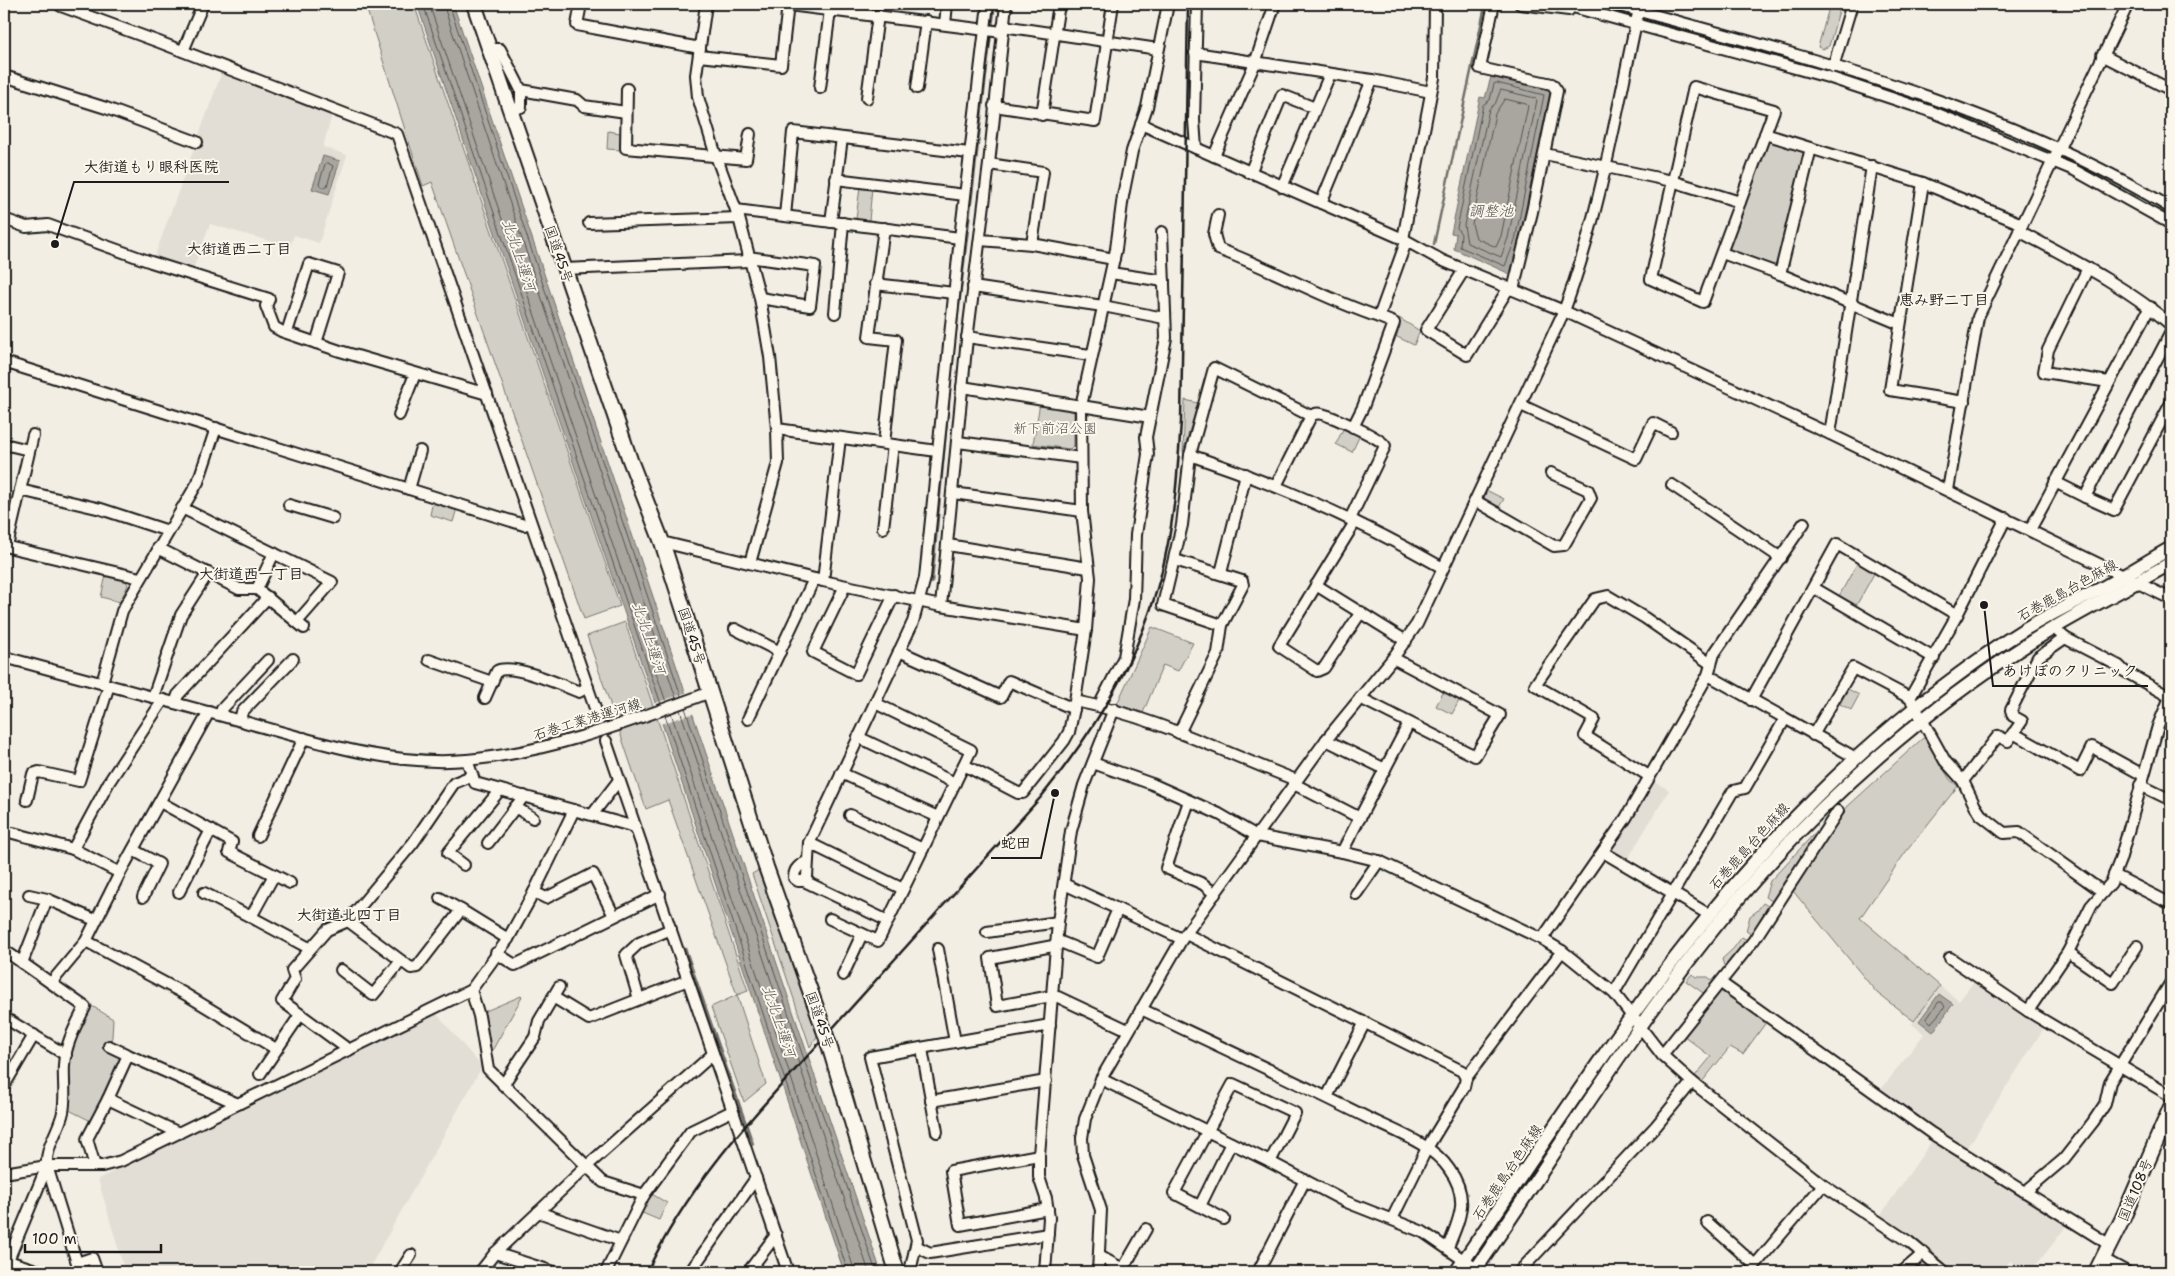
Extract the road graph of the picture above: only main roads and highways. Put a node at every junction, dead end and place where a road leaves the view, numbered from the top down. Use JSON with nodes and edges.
{"nodes":[{"id":1,"x":474,"y":4,"type":"edge"},
{"id":2,"x":2171,"y":548,"type":"edge"},
{"id":3,"x":2171,"y":563,"type":"edge"},
{"id":4,"x":2171,"y":1106,"type":"edge"},
{"id":5,"x":1477,"y":1271,"type":"edge"},
{"id":6,"x":897,"y":1272,"type":"edge"},
{"id":7,"x":1456,"y":1272,"type":"edge"},
{"id":8,"x":2096,"y":1272,"type":"edge"}],
"edges":[{"from":1,"to":6,"type":"highway","name":"国道45号","bridge":true},
{"from":2,"to":7,"type":"main road","name":"石巻鹿島台色麻線"},
{"from":3,"to":5,"type":"main road","name":"石巻鹿島台色麻線"},
{"from":4,"to":8,"type":"highway","name":"国道108号"}]}
